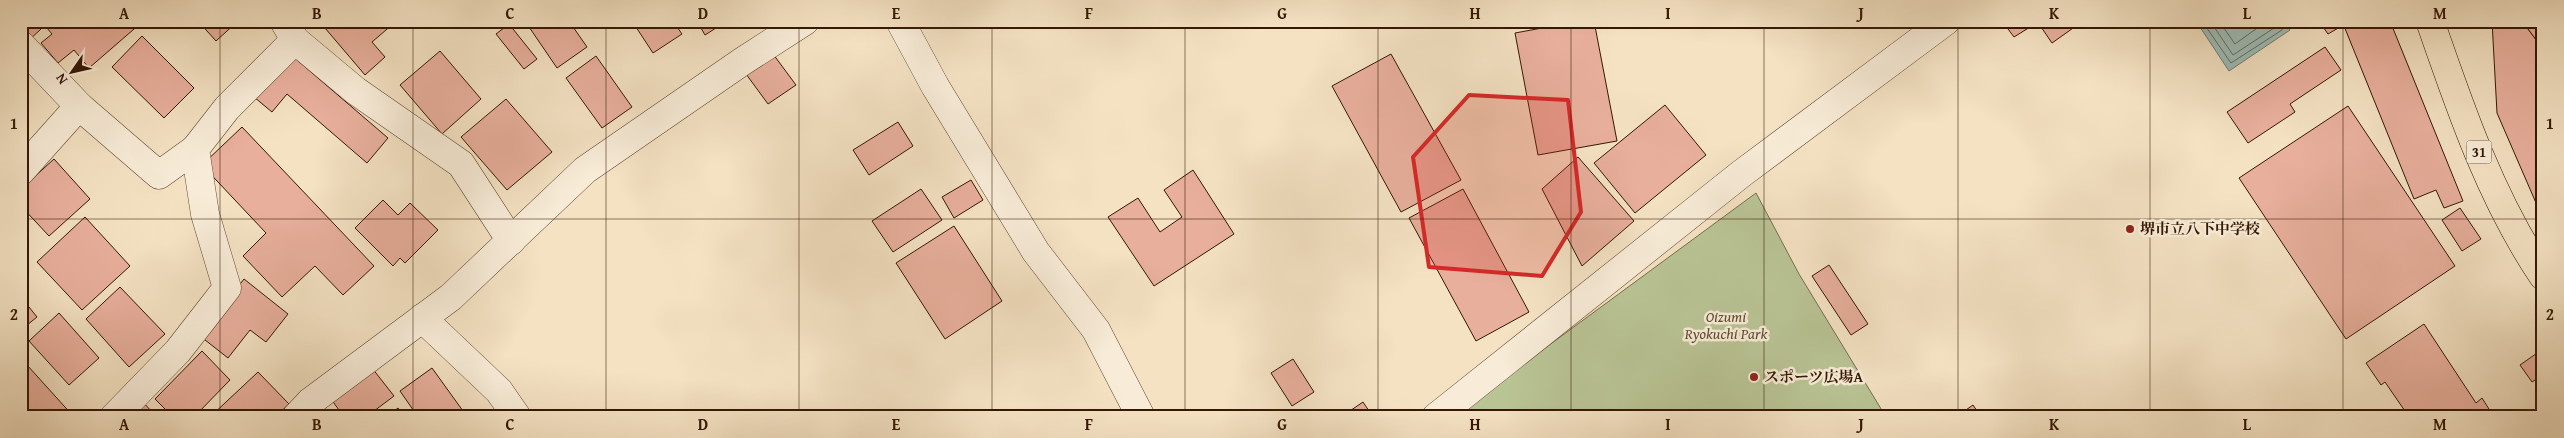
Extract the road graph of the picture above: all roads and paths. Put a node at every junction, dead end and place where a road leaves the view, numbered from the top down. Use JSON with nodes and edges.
{"nodes":[{"id":1,"x":805,"y":21,"type":"edge"},
{"id":2,"x":900,"y":21,"type":"edge"},
{"id":3,"x":1946,"y":21,"type":"edge"},
{"id":4,"x":2430,"y":21,"type":"edge"},
{"id":5,"x":289,"y":30,"type":"edge"},
{"id":6,"x":21,"y":45,"type":"edge"},
{"id":7,"x":79,"y":106,"type":"junction"},
{"id":8,"x":195,"y":149,"type":"junction"},
{"id":9,"x":21,"y":171,"type":"edge"},
{"id":10,"x":511,"y":241,"type":"junction"},
{"id":11,"x":2543,"y":276,"type":"edge"},
{"id":12,"x":422,"y":318,"type":"junction"},
{"id":13,"x":308,"y":412,"type":"edge"},
{"id":14,"x":114,"y":417,"type":"edge"},
{"id":15,"x":517,"y":417,"type":"edge"},
{"id":16,"x":1140,"y":417,"type":"edge"},
{"id":17,"x":1436,"y":417,"type":"edge"}],
"edges":[{"from":1,"to":10,"type":"street"},
{"from":2,"to":16,"type":"street"},
{"from":3,"to":17,"type":"street"},
{"from":4,"to":11,"type":"main road","number":"31"},
{"from":5,"to":8,"type":"street"},
{"from":5,"to":10,"type":"street"},
{"from":6,"to":7,"type":"street"},
{"from":7,"to":8,"type":"street"},
{"from":7,"to":9,"type":"street"},
{"from":8,"to":14,"type":"street"},
{"from":10,"to":12,"type":"street"},
{"from":12,"to":13,"type":"street"},
{"from":12,"to":15,"type":"street"}]}
